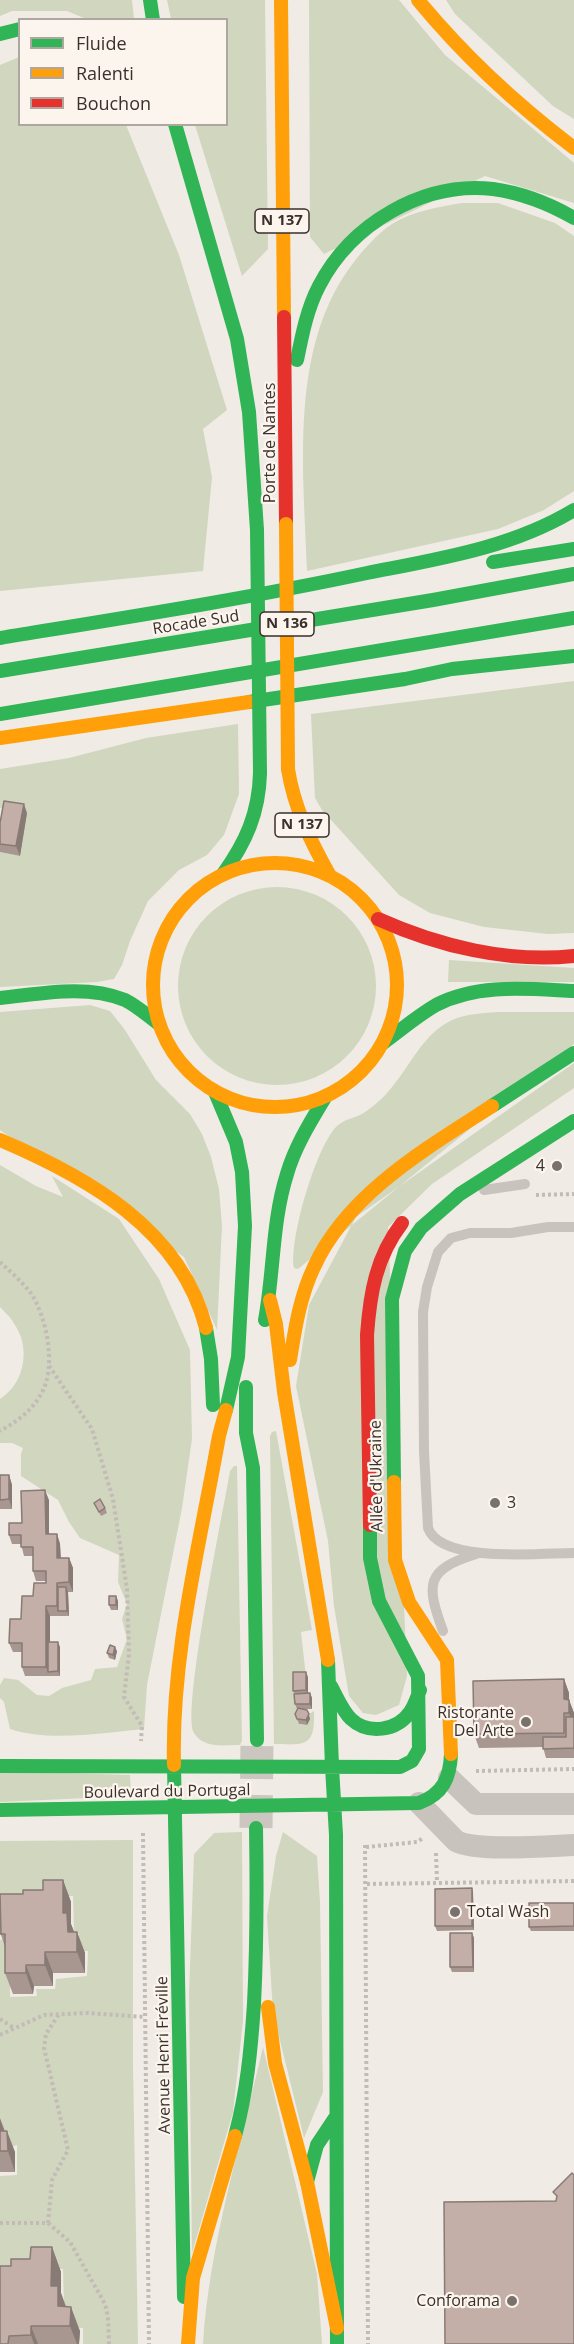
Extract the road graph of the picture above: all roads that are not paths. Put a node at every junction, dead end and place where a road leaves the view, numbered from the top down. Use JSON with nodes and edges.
{"nodes":[{"id":1,"x":150,"y":0,"type":"edge"},
{"id":2,"x":281,"y":0,"type":"edge"},
{"id":3,"x":418,"y":0,"type":"edge"},
{"id":4,"x":153,"y":18,"type":"edge"},
{"id":5,"x":18,"y":30,"type":"edge"},
{"id":6,"x":0,"y":34,"type":"edge"},
{"id":7,"x":176,"y":126,"type":"edge"},
{"id":8,"x":574,"y":148,"type":"edge"},
{"id":9,"x":574,"y":218,"type":"edge"},
{"id":10,"x":223,"y":340,"type":"dead end"},
{"id":11,"x":286,"y":442,"type":"junction"},
{"id":12,"x":574,"y":510,"type":"edge"},
{"id":13,"x":257,"y":525,"type":"junction"},
{"id":14,"x":574,"y":549,"type":"edge"},
{"id":15,"x":574,"y":574,"type":"edge"},
{"id":16,"x":313,"y":585,"type":"junction"},
{"id":17,"x":574,"y":618,"type":"edge"},
{"id":18,"x":0,"y":638,"type":"edge"},
{"id":19,"x":574,"y":656,"type":"edge"},
{"id":20,"x":574,"y":668,"type":"edge"},
{"id":21,"x":0,"y":671,"type":"edge"},
{"id":22,"x":405,"y":680,"type":"junction"},
{"id":23,"x":0,"y":714,"type":"edge"},
{"id":24,"x":0,"y":738,"type":"edge"},
{"id":25,"x":224,"y":874,"type":"junction"},
{"id":26,"x":330,"y":876,"type":"junction"},
{"id":27,"x":378,"y":919,"type":"junction"},
{"id":28,"x":574,"y":956,"type":"edge"},
{"id":29,"x":574,"y":991,"type":"edge"},
{"id":30,"x":0,"y":998,"type":"edge"},
{"id":31,"x":159,"y":1024,"type":"junction"},
{"id":32,"x":383,"y":1043,"type":"junction"},
{"id":33,"x":574,"y":1053,"type":"edge"},
{"id":34,"x":215,"y":1092,"type":"junction"},
{"id":35,"x":326,"y":1096,"type":"junction"},
{"id":36,"x":574,"y":1121,"type":"edge"},
{"id":37,"x":0,"y":1140,"type":"edge"},
{"id":38,"x":525,"y":1189,"type":"road end"},
{"id":39,"x":465,"y":1192,"type":"junction"},
{"id":40,"x":412,"y":1212,"type":"dead end"},
{"id":41,"x":574,"y":1227,"type":"edge"},
{"id":42,"x":270,"y":1299,"type":"junction"},
{"id":43,"x":264,"y":1335,"type":"dead end"},
{"id":44,"x":238,"y":1356,"type":"junction"},
{"id":45,"x":284,"y":1392,"type":"junction"},
{"id":46,"x":261,"y":1433,"type":"dead end"},
{"id":47,"x":219,"y":1436,"type":"junction"},
{"id":48,"x":253,"y":1468,"type":"junction"},
{"id":49,"x":574,"y":1553,"type":"edge"},
{"id":50,"x":476,"y":1554,"type":"junction"},
{"id":51,"x":447,"y":1660,"type":"junction"},
{"id":52,"x":331,"y":1686,"type":"junction"},
{"id":53,"x":420,"y":1690,"type":"junction"},
{"id":54,"x":257,"y":1740,"type":"tunnel mouth"},
{"id":55,"x":174,"y":1765,"type":"junction"},
{"id":56,"x":0,"y":1766,"type":"edge"},
{"id":57,"x":332,"y":1767,"type":"junction"},
{"id":58,"x":449,"y":1778,"type":"junction"},
{"id":59,"x":419,"y":1803,"type":"junction"},
{"id":60,"x":574,"y":1804,"type":"edge"},
{"id":61,"x":334,"y":1806,"type":"junction"},
{"id":62,"x":175,"y":1809,"type":"junction"},
{"id":63,"x":0,"y":1810,"type":"edge"},
{"id":64,"x":256,"y":1828,"type":"tunnel mouth"},
{"id":65,"x":574,"y":1845,"type":"edge"},
{"id":66,"x":258,"y":1930,"type":"junction"},
{"id":67,"x":335,"y":2118,"type":"junction"},
{"id":68,"x":307,"y":2181,"type":"junction"},
{"id":69,"x":337,"y":2328,"type":"junction"},
{"id":70,"x":187,"y":2344,"type":"edge"},
{"id":71,"x":337,"y":2344,"type":"edge"}],
"edges":[{"from":1,"to":4,"type":"main road"},
{"from":2,"to":11,"type":"main road","name":"Porte de Nantes","number":"N 137"},
{"from":3,"to":8,"type":"main road"},
{"from":5,"to":6,"type":"main road"},
{"from":7,"to":13,"type":"main road","number":"N 137"},
{"from":9,"to":11,"type":"main road"},
{"from":10,"to":13,"type":"main road"},
{"from":11,"to":26,"type":"main road","name":"Porte de Nantes","number":"N 137","bridge":true},
{"from":12,"to":16,"type":"main road"},
{"from":13,"to":25,"type":"main road","number":"N 137","bridge":true},
{"from":14,"to":16,"type":"main road"},
{"from":15,"to":21,"type":"main road","name":"Rocade Sud","number":"N 136"},
{"from":16,"to":18,"type":"main road"},
{"from":17,"to":23,"type":"main road"},
{"from":19,"to":22,"type":"main road"},
{"from":20,"to":22,"type":"main road"},
{"from":22,"to":24,"type":"main road"},
{"from":25,"to":26,"type":"main road"},
{"from":25,"to":31,"type":"main road"},
{"from":26,"to":27,"type":"main road"},
{"from":27,"to":28,"type":"main road"},
{"from":27,"to":32,"type":"main road"},
{"from":29,"to":32,"type":"main road"},
{"from":30,"to":31,"type":"main road"},
{"from":31,"to":34,"type":"main road"},
{"from":32,"to":35,"type":"main road"},
{"from":33,"to":45,"type":"main road"},
{"from":34,"to":35,"type":"main road"},
{"from":34,"to":44,"type":"main road"},
{"from":35,"to":42,"type":"main road"},
{"from":36,"to":39,"type":"main road","name":"Allée d'Ukraine"},
{"from":37,"to":47,"type":"main road"},
{"from":38,"to":39,"type":"lane"},
{"from":39,"to":51,"type":"main road","name":"Allée d'Ukraine"},
{"from":40,"to":53,"type":"main road","name":"Allée d'Ukraine"},
{"from":41,"to":50,"type":"lane"},
{"from":42,"to":43,"type":"main road"},
{"from":42,"to":45,"type":"main road"},
{"from":44,"to":47,"type":"main road","name":"Avenue Henri Fréville"},
{"from":44,"to":48,"type":"main road"},
{"from":45,"to":52,"type":"main road"},
{"from":46,"to":48,"type":"main road"},
{"from":47,"to":55,"type":"main road","name":"Avenue Henri Fréville"},
{"from":48,"to":54,"type":"main road"},
{"from":49,"to":50,"type":"lane"},
{"from":50,"to":51,"type":"lane"},
{"from":51,"to":58,"type":"main road","name":"Allée d'Ukraine"},
{"from":52,"to":53,"type":"main road"},
{"from":52,"to":57,"type":"main road"},
{"from":53,"to":57,"type":"main road","name":"Allée d'Ukraine"},
{"from":55,"to":56,"type":"main road","name":"Boulevard du Portugal"},
{"from":55,"to":57,"type":"main road","name":"Boulevard du Portugal"},
{"from":55,"to":62,"type":"main road","name":"Avenue Henri Fréville"},
{"from":57,"to":61,"type":"main road"},
{"from":58,"to":59,"type":"main road"},
{"from":58,"to":60,"type":"street"},
{"from":59,"to":61,"type":"main road"},
{"from":59,"to":65,"type":"street"},
{"from":61,"to":62,"type":"main road","name":"Boulevard du Portugal"},
{"from":61,"to":67,"type":"main road"},
{"from":62,"to":63,"type":"main road","name":"Boulevard du Portugal"},
{"from":62,"to":70,"type":"main road","name":"Avenue Henri Fréville"},
{"from":64,"to":66,"type":"main road"},
{"from":66,"to":68,"type":"main road"},
{"from":66,"to":70,"type":"main road"},
{"from":67,"to":68,"type":"main road"},
{"from":67,"to":69,"type":"main road"},
{"from":68,"to":69,"type":"main road"},
{"from":69,"to":71,"type":"main road"}]}
